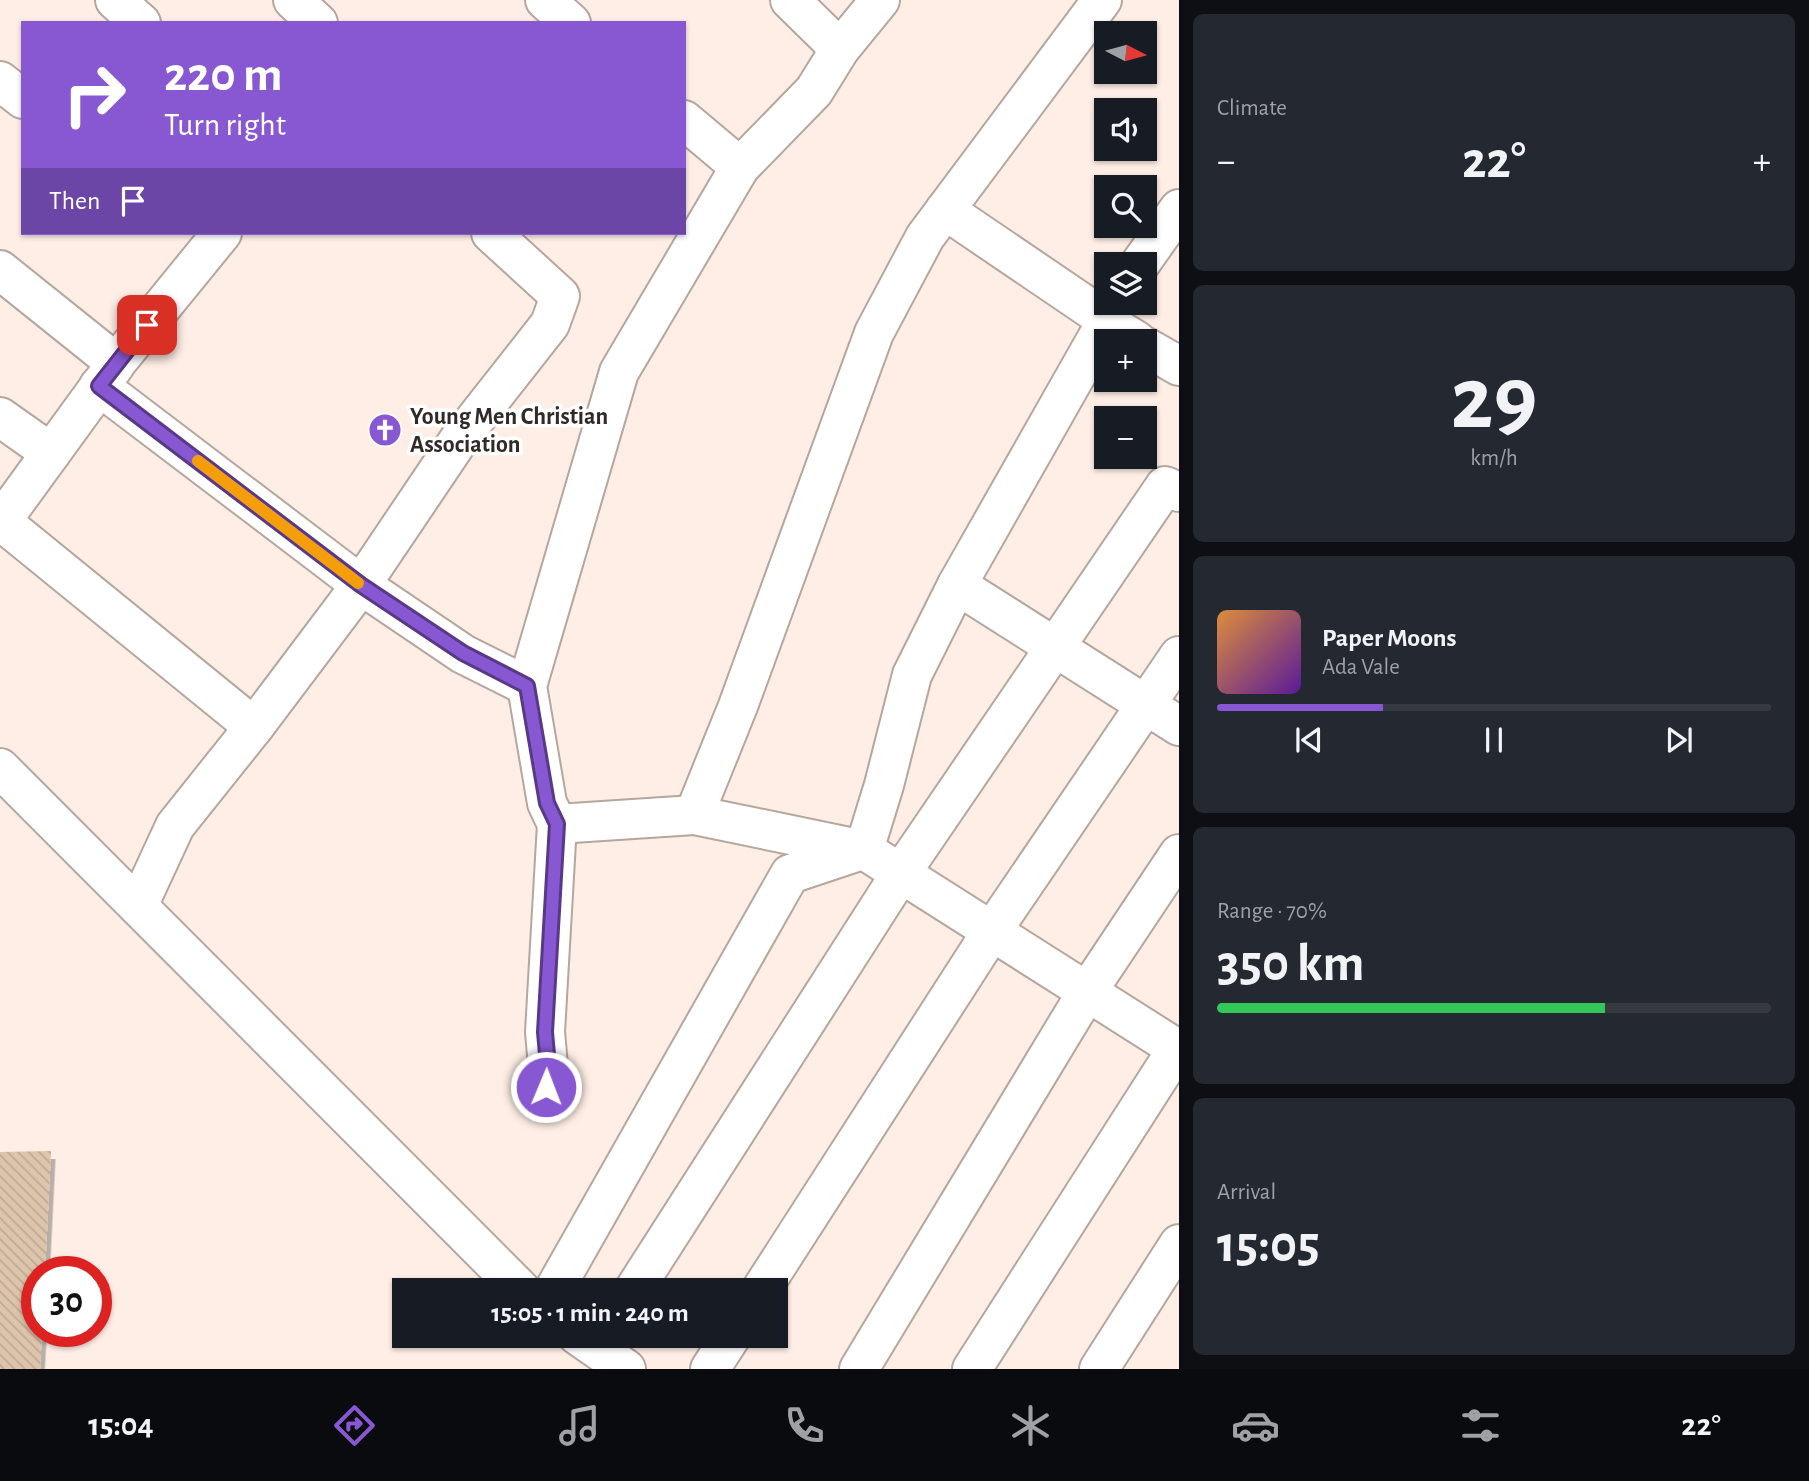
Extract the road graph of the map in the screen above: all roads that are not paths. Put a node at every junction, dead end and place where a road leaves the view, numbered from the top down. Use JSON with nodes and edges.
{"nodes":[{"id":1,"x":115,"y":0,"type":"edge"},
{"id":2,"x":293,"y":0,"type":"edge"},
{"id":3,"x":545,"y":0,"type":"edge"},
{"id":4,"x":790,"y":0,"type":"edge"},
{"id":5,"x":880,"y":0,"type":"edge"},
{"id":6,"x":1102,"y":0,"type":"edge"},
{"id":7,"x":139,"y":21,"type":"edge"},
{"id":8,"x":316,"y":21,"type":"edge"},
{"id":9,"x":569,"y":21,"type":"edge"},
{"id":10,"x":840,"y":49,"type":"junction"},
{"id":11,"x":0,"y":81,"type":"edge"},
{"id":12,"x":21,"y":97,"type":"edge"},
{"id":13,"x":686,"y":122,"type":"edge"},
{"id":14,"x":740,"y":167,"type":"junction"},
{"id":15,"x":1179,"y":209,"type":"edge"},
{"id":16,"x":945,"y":210,"type":"junction"},
{"id":17,"x":493,"y":235,"type":"edge"},
{"id":18,"x":206,"y":238,"type":"edge"},
{"id":19,"x":1149,"y":252,"type":"edge"},
{"id":20,"x":0,"y":270,"type":"edge"},
{"id":21,"x":1121,"y":321,"type":"edge"},
{"id":22,"x":1157,"y":353,"type":"edge"},
{"id":23,"x":1179,"y":366,"type":"edge"},
{"id":24,"x":108,"y":375,"type":"junction"},
{"id":25,"x":0,"y":417,"type":"edge"},
{"id":26,"x":51,"y":453,"type":"junction"},
{"id":27,"x":1179,"y":492,"type":"edge"},
{"id":28,"x":1,"y":522,"type":"edge"},
{"id":29,"x":361,"y":585,"type":"junction"},
{"id":30,"x":957,"y":585,"type":"junction"},
{"id":31,"x":1055,"y":647,"type":"junction"},
{"id":32,"x":1179,"y":656,"type":"edge"},
{"id":33,"x":527,"y":686,"type":"junction"},
{"id":34,"x":1147,"y":704,"type":"junction"},
{"id":35,"x":1179,"y":726,"type":"edge"},
{"id":36,"x":254,"y":727,"type":"junction"},
{"id":37,"x":0,"y":768,"type":"edge"},
{"id":38,"x":694,"y":815,"type":"junction"},
{"id":39,"x":557,"y":824,"type":"junction"},
{"id":40,"x":864,"y":850,"type":"junction"},
{"id":41,"x":1179,"y":853,"type":"edge"},
{"id":42,"x":901,"y":873,"type":"junction"},
{"id":43,"x":138,"y":906,"type":"junction"},
{"id":44,"x":992,"y":931,"type":"junction"},
{"id":45,"x":1087,"y":992,"type":"junction"},
{"id":46,"x":1178,"y":1050,"type":"edge"},
{"id":47,"x":546,"y":1087,"type":"dead end"},
{"id":48,"x":1179,"y":1244,"type":"edge"},
{"id":49,"x":509,"y":1278,"type":"edge"},
{"id":50,"x":561,"y":1278,"type":"edge"},
{"id":51,"x":642,"y":1278,"type":"edge"},
{"id":52,"x":769,"y":1278,"type":"edge"},
{"id":53,"x":724,"y":1348,"type":"edge"},
{"id":54,"x":710,"y":1369,"type":"edge"},
{"id":55,"x":859,"y":1369,"type":"edge"},
{"id":56,"x":972,"y":1369,"type":"edge"},
{"id":57,"x":1099,"y":1369,"type":"edge"}],
"edges":[{"from":1,"to":7,"type":"street"},
{"from":2,"to":8,"type":"street"},
{"from":3,"to":9,"type":"street"},
{"from":4,"to":10,"type":"street"},
{"from":5,"to":10,"type":"street"},
{"from":6,"to":16,"type":"street"},
{"from":10,"to":14,"type":"street"},
{"from":11,"to":12,"type":"street"},
{"from":13,"to":14,"type":"street"},
{"from":14,"to":33,"type":"street"},
{"from":15,"to":19,"type":"street"},
{"from":16,"to":21,"type":"street"},
{"from":16,"to":38,"type":"street"},
{"from":17,"to":29,"type":"street"},
{"from":18,"to":24,"type":"street"},
{"from":20,"to":24,"type":"street"},
{"from":21,"to":30,"type":"street"},
{"from":22,"to":23,"type":"street"},
{"from":24,"to":26,"type":"street"},
{"from":24,"to":29,"type":"street"},
{"from":25,"to":26,"type":"street"},
{"from":26,"to":28,"type":"street"},
{"from":27,"to":31,"type":"street"},
{"from":28,"to":36,"type":"street"},
{"from":29,"to":33,"type":"street"},
{"from":29,"to":36,"type":"street"},
{"from":30,"to":31,"type":"street"},
{"from":30,"to":40,"type":"street"},
{"from":31,"to":34,"type":"street"},
{"from":31,"to":42,"type":"street"},
{"from":32,"to":34,"type":"street"},
{"from":33,"to":39,"type":"street"},
{"from":34,"to":35,"type":"street"},
{"from":34,"to":44,"type":"street"},
{"from":36,"to":43,"type":"street"},
{"from":37,"to":43,"type":"street"},
{"from":38,"to":39,"type":"street"},
{"from":38,"to":40,"type":"street"},
{"from":39,"to":47,"type":"street"},
{"from":40,"to":42,"type":"street"},
{"from":40,"to":50,"type":"street"},
{"from":41,"to":45,"type":"street"},
{"from":42,"to":44,"type":"street"},
{"from":42,"to":51,"type":"street"},
{"from":43,"to":49,"type":"street"},
{"from":44,"to":45,"type":"street"},
{"from":44,"to":52,"type":"street"},
{"from":45,"to":46,"type":"street"},
{"from":45,"to":55,"type":"street"},
{"from":46,"to":56,"type":"street"},
{"from":48,"to":57,"type":"street"},
{"from":53,"to":54,"type":"street"}]}
